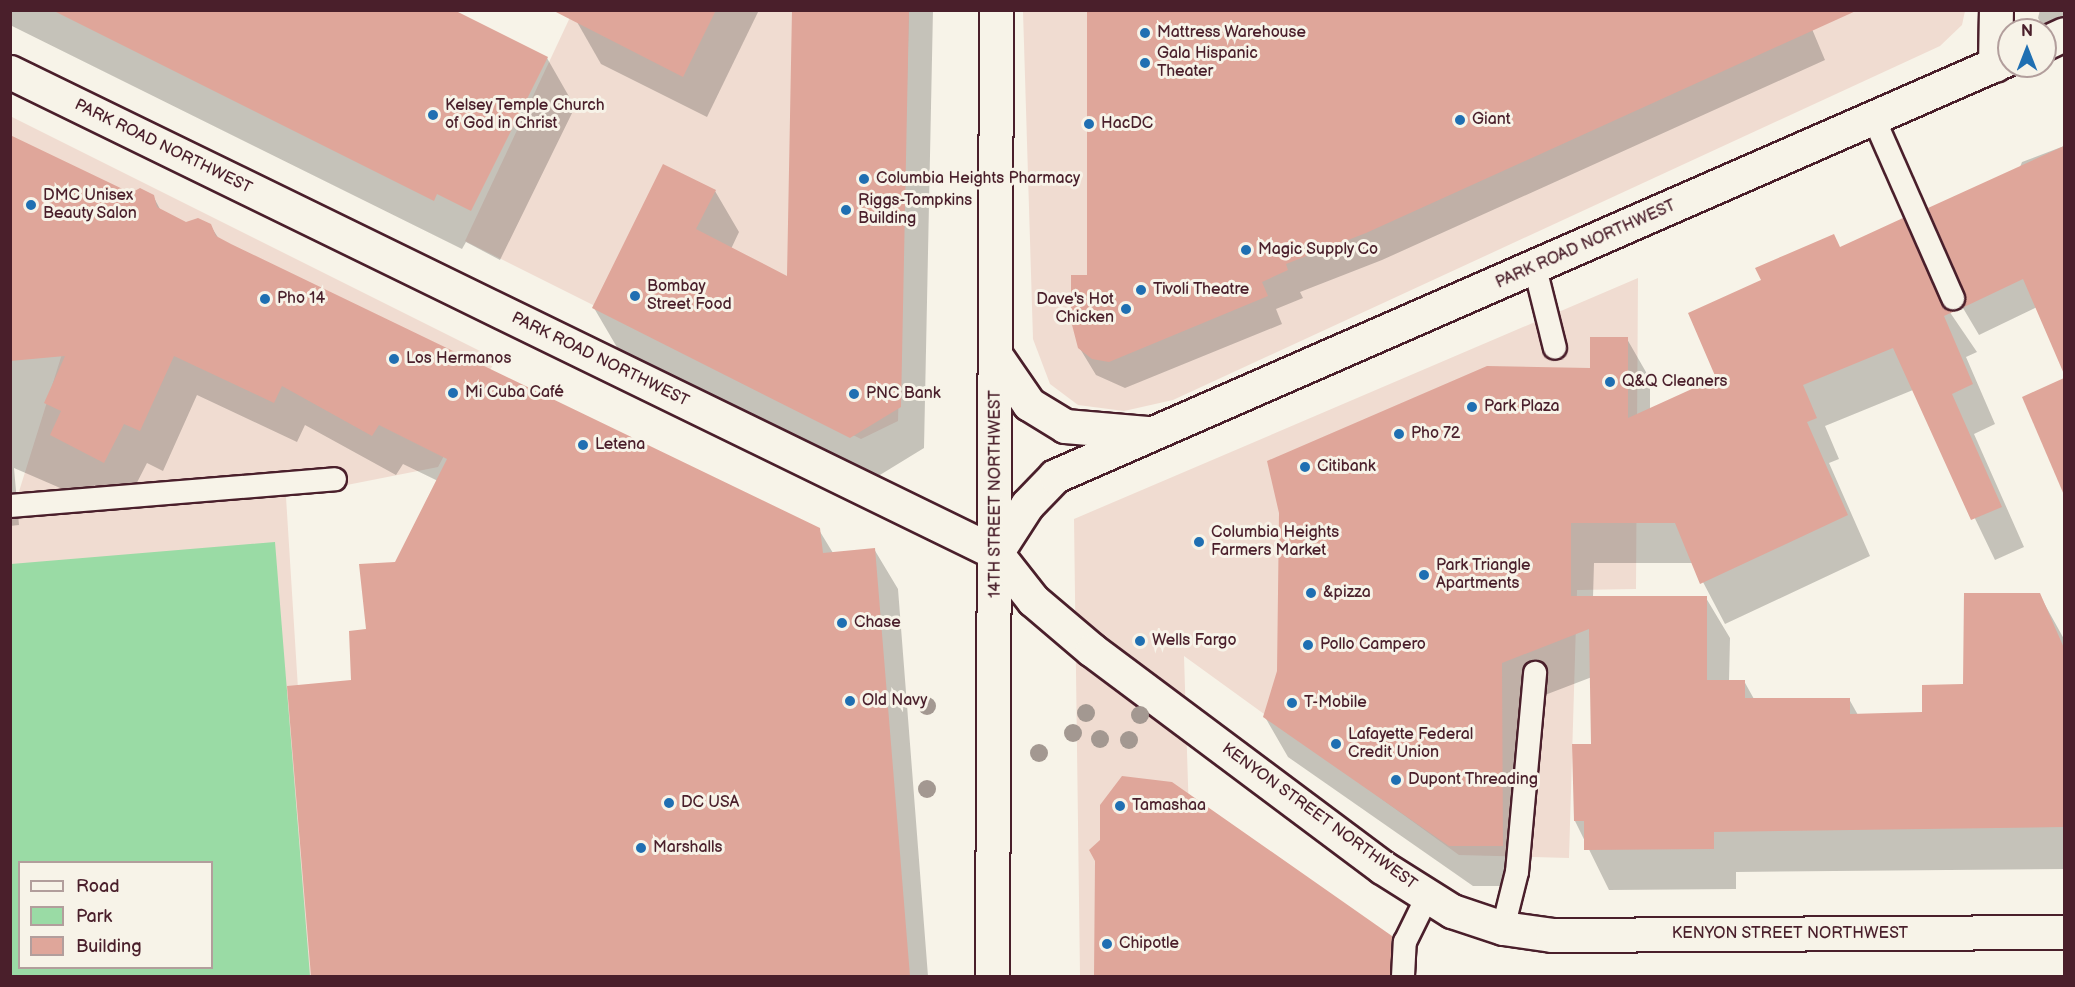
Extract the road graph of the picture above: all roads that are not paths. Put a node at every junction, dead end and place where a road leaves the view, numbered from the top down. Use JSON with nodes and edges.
{"nodes":[{"id":1,"x":996,"y":10,"type":"edge"},
{"id":2,"x":1997,"y":63,"type":"edge"},
{"id":3,"x":10,"y":72,"type":"edge"},
{"id":4,"x":1874,"y":118,"type":"junction"},
{"id":5,"x":1534,"y":268,"type":"junction"},
{"id":6,"x":1953,"y":298,"type":"dead end"},
{"id":7,"x":1555,"y":348,"type":"dead end"},
{"id":8,"x":996,"y":356,"type":"junction"},
{"id":9,"x":1164,"y":433,"type":"junction"},
{"id":10,"x":335,"y":478,"type":"dead end"},
{"id":11,"x":10,"y":506,"type":"edge"},
{"id":12,"x":996,"y":553,"type":"junction"},
{"id":13,"x":1534,"y":673,"type":"dead end"},
{"id":14,"x":1428,"y":895,"type":"junction"},
{"id":15,"x":1503,"y":928,"type":"junction"},
{"id":16,"x":2064,"y":932,"type":"edge"},
{"id":17,"x":992,"y":976,"type":"edge"},
{"id":18,"x":1403,"y":976,"type":"edge"}],
"edges":[{"from":1,"to":8,"type":"main road","name":"14TH STREET NORTHWEST"},
{"from":2,"to":4,"type":"main road","name":"PARK ROAD NORTHWEST"},
{"from":3,"to":12,"type":"main road","name":"PARK ROAD NORTHWEST"},
{"from":4,"to":5,"type":"main road","name":"PARK ROAD NORTHWEST"},
{"from":4,"to":6,"type":"lane"},
{"from":5,"to":7,"type":"lane"},
{"from":5,"to":9,"type":"main road","name":"PARK ROAD NORTHWEST"},
{"from":8,"to":9,"type":"main road","name":"PARK ROAD NORTHWEST"},
{"from":8,"to":12,"type":"main road","name":"14TH STREET NORTHWEST"},
{"from":9,"to":12,"type":"main road","name":"PARK ROAD NORTHWEST"},
{"from":10,"to":11,"type":"lane"},
{"from":12,"to":14,"type":"main road","name":"KENYON STREET NORTHWEST"},
{"from":12,"to":17,"type":"main road","name":"14TH STREET NORTHWEST"},
{"from":13,"to":15,"type":"lane"},
{"from":14,"to":15,"type":"main road","name":"KENYON STREET NORTHWEST"},
{"from":14,"to":18,"type":"lane"},
{"from":15,"to":16,"type":"main road","name":"KENYON STREET NORTHWEST"}]}
